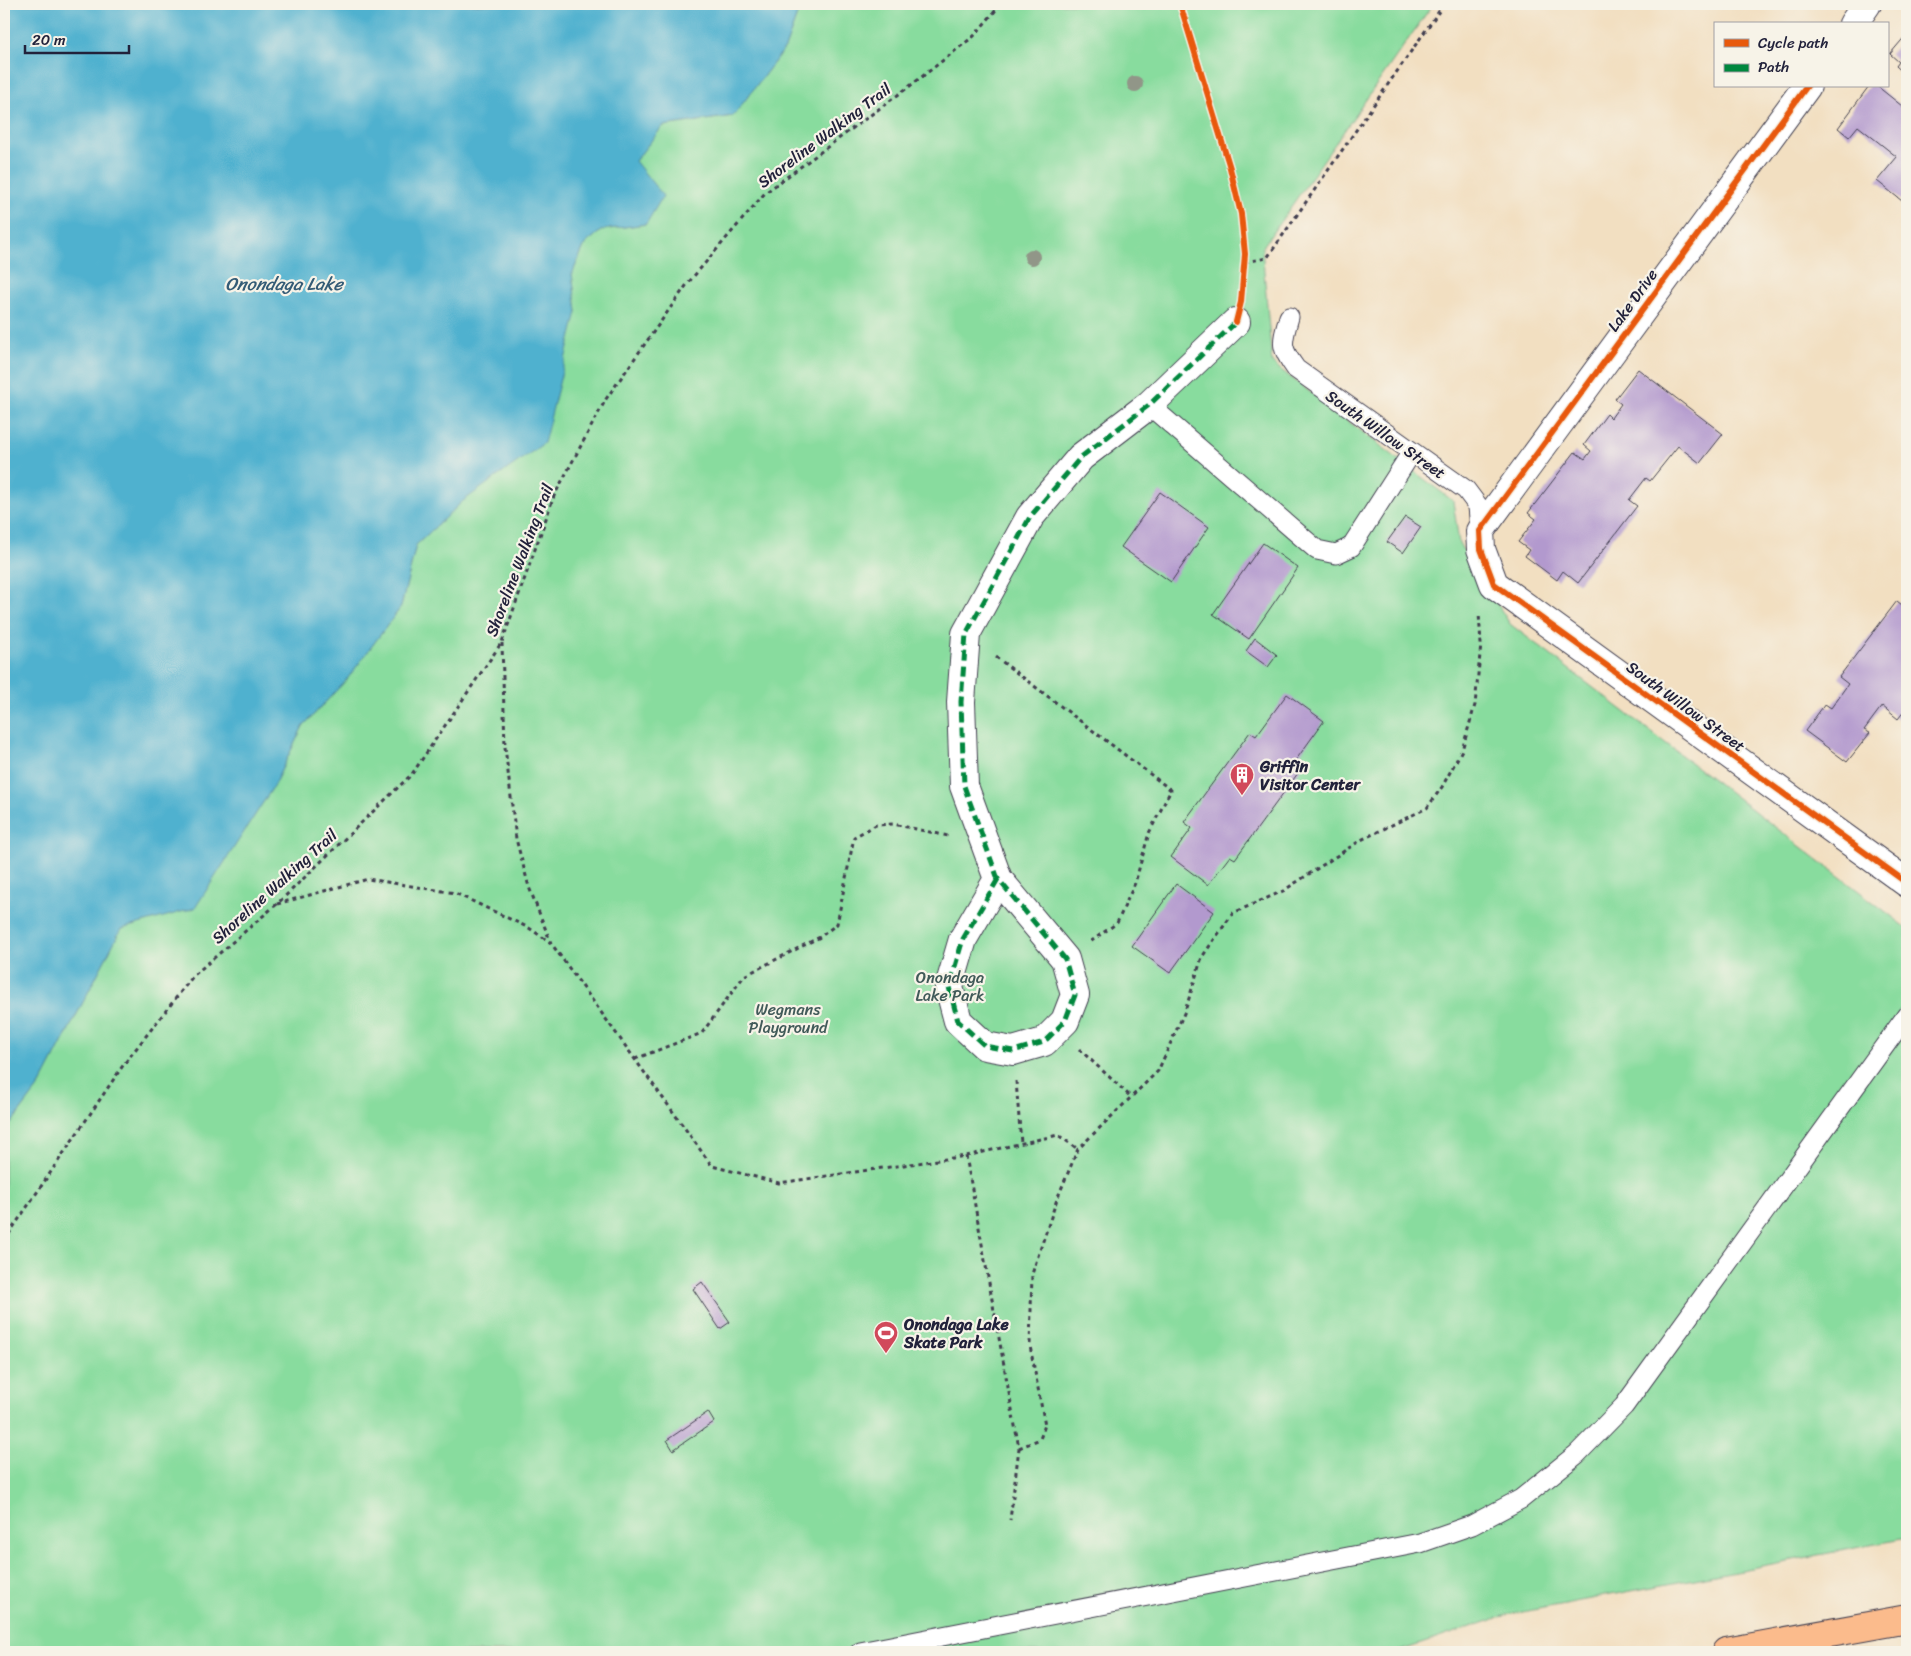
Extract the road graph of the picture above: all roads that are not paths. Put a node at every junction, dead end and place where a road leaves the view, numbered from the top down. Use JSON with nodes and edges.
{"nodes":[{"id":1,"x":1868,"y":4,"type":"edge"},
{"id":2,"x":1854,"y":22,"type":"edge"},
{"id":3,"x":1806,"y":88,"type":"edge"},
{"id":4,"x":1289,"y":317,"type":"dead end"},
{"id":5,"x":1236,"y":322,"type":"dead end"},
{"id":6,"x":1150,"y":405,"type":"junction"},
{"id":7,"x":1412,"y":452,"type":"junction"},
{"id":8,"x":1480,"y":531,"type":"junction"},
{"id":9,"x":998,"y":879,"type":"junction"},
{"id":10,"x":1907,"y":883,"type":"edge"},
{"id":11,"x":1907,"y":1015,"type":"edge"},
{"id":12,"x":1907,"y":1619,"type":"edge"},
{"id":13,"x":860,"y":1652,"type":"edge"},
{"id":14,"x":1726,"y":1652,"type":"edge"}],
"edges":[{"from":1,"to":2,"type":"street"},
{"from":3,"to":8,"type":"street","name":"Lake Drive"},
{"from":4,"to":7,"type":"lane","name":"South Willow Street"},
{"from":5,"to":6,"type":"street"},
{"from":6,"to":7,"type":"lane"},
{"from":6,"to":9,"type":"street"},
{"from":7,"to":8,"type":"lane","name":"South Willow Street"},
{"from":8,"to":10,"type":"street","name":"South Willow Street"},
{"from":9,"to":9,"type":"street"},
{"from":11,"to":13,"type":"lane"},
{"from":12,"to":14,"type":"main road"}]}
